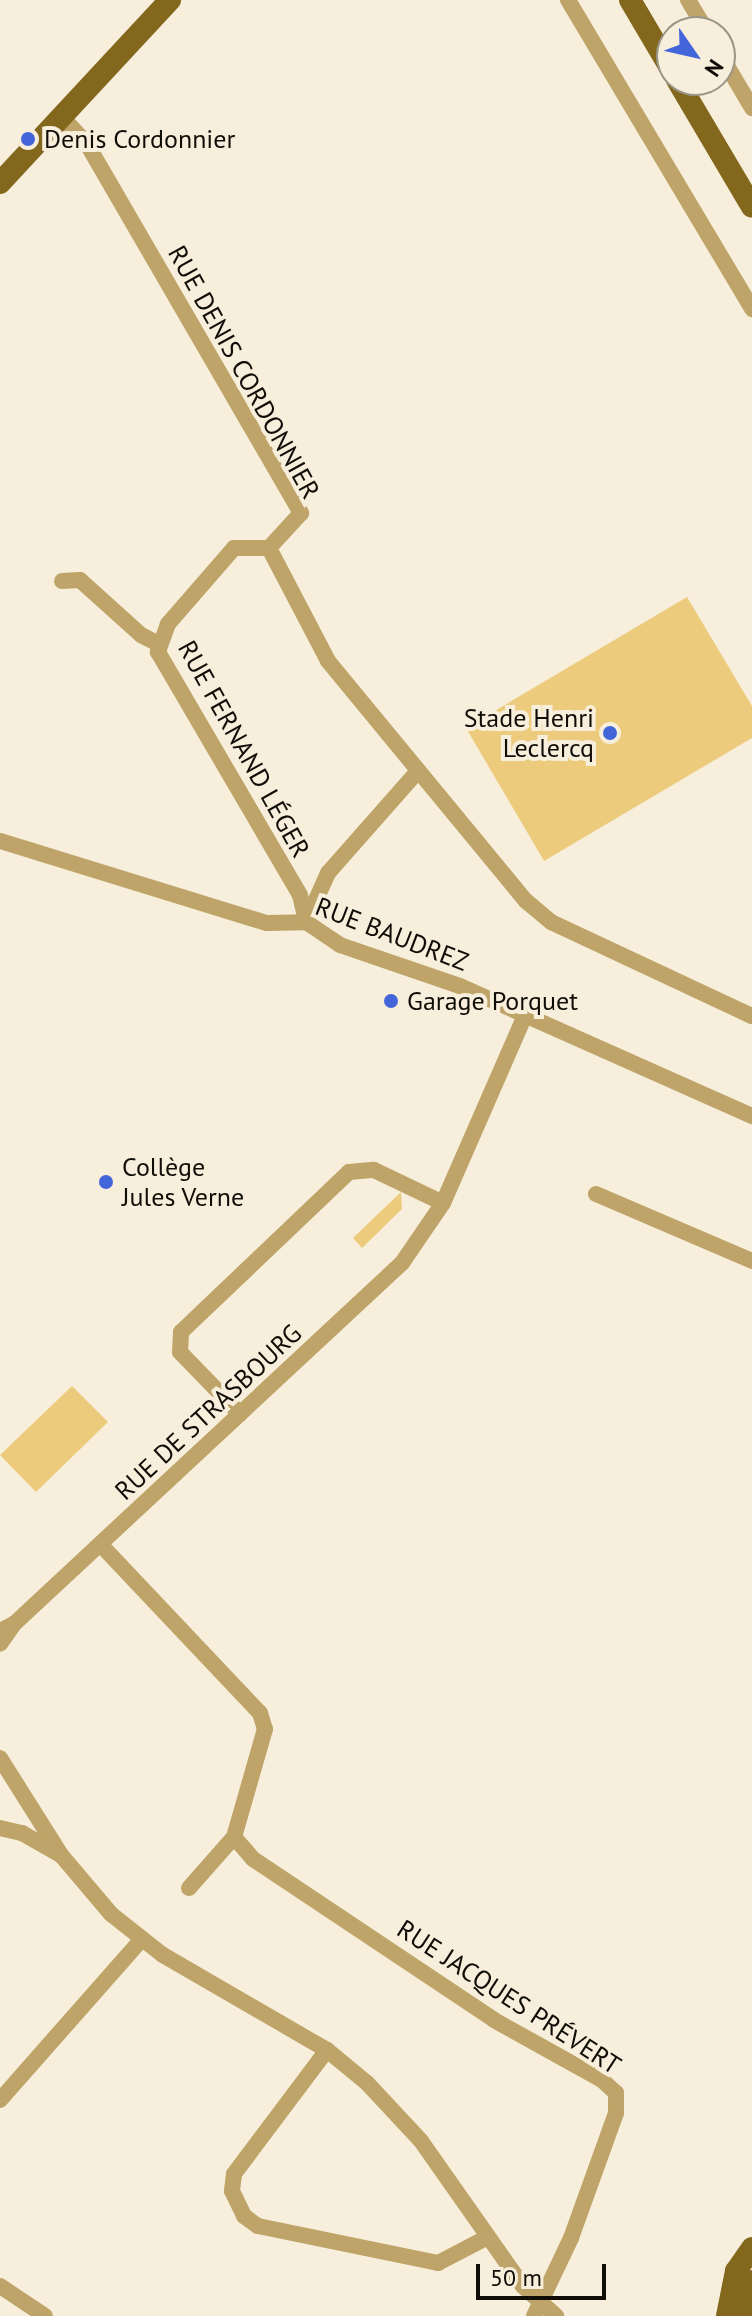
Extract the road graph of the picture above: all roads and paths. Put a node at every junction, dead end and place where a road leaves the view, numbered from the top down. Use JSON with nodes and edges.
{"nodes":[{"id":1,"x":170,"y":0,"type":"edge"},
{"id":2,"x":568,"y":0,"type":"edge"},
{"id":3,"x":630,"y":0,"type":"edge"},
{"id":4,"x":656,"y":44,"type":"edge"},
{"id":5,"x":736,"y":81,"type":"edge"},
{"id":6,"x":686,"y":96,"type":"edge"},
{"id":7,"x":752,"y":108,"type":"edge"},
{"id":8,"x":62,"y":117,"type":"junction"},
{"id":9,"x":0,"y":183,"type":"edge"},
{"id":10,"x":752,"y":207,"type":"edge"},
{"id":11,"x":752,"y":309,"type":"edge"},
{"id":12,"x":269,"y":548,"type":"junction"},
{"id":13,"x":62,"y":581,"type":"dead end"},
{"id":14,"x":157,"y":643,"type":"junction"},
{"id":15,"x":418,"y":771,"type":"junction"},
{"id":16,"x":0,"y":841,"type":"edge"},
{"id":17,"x":306,"y":922,"type":"junction"},
{"id":18,"x":526,"y":1013,"type":"junction"},
{"id":19,"x":752,"y":1016,"type":"edge"},
{"id":20,"x":752,"y":1116,"type":"edge"},
{"id":21,"x":596,"y":1194,"type":"dead end"},
{"id":22,"x":443,"y":1203,"type":"junction"},
{"id":23,"x":752,"y":1261,"type":"edge"},
{"id":24,"x":240,"y":1414,"type":"junction"},
{"id":25,"x":101,"y":1545,"type":"junction"},
{"id":26,"x":7,"y":1627,"type":"edge"},
{"id":27,"x":0,"y":1644,"type":"edge"},
{"id":28,"x":0,"y":1758,"type":"edge"},
{"id":29,"x":0,"y":1828,"type":"edge"},
{"id":30,"x":234,"y":1837,"type":"junction"},
{"id":31,"x":61,"y":1855,"type":"junction"},
{"id":32,"x":189,"y":1888,"type":"dead end"},
{"id":33,"x":141,"y":1940,"type":"junction"},
{"id":34,"x":327,"y":2050,"type":"junction"},
{"id":35,"x":0,"y":2100,"type":"edge"},
{"id":36,"x":488,"y":2237,"type":"junction"},
{"id":37,"x":752,"y":2249,"type":"edge"},
{"id":38,"x":752,"y":2281,"type":"edge"},
{"id":39,"x":0,"y":2286,"type":"edge"},
{"id":40,"x":537,"y":2310,"type":"edge"},
{"id":41,"x":45,"y":2316,"type":"edge"},
{"id":42,"x":556,"y":2316,"type":"edge"},
{"id":43,"x":727,"y":2316,"type":"edge"},
{"id":44,"x":744,"y":2316,"type":"edge"}],
"edges":[{"from":1,"to":8,"type":"main road"},
{"from":2,"to":11,"type":"street"},
{"from":3,"to":4,"type":"main road"},
{"from":5,"to":7,"type":"street"},
{"from":6,"to":10,"type":"main road"},
{"from":8,"to":9,"type":"main road"},
{"from":8,"to":12,"type":"street","name":"RUE DENIS CORDONNIER"},
{"from":12,"to":14,"type":"street","name":"RUE FERNAND LÉGER"},
{"from":12,"to":15,"type":"street"},
{"from":13,"to":14,"type":"street","name":"RUE FERNAND LÉGER"},
{"from":14,"to":17,"type":"street","name":"RUE FERNAND LÉGER"},
{"from":15,"to":17,"type":"street"},
{"from":15,"to":19,"type":"street"},
{"from":16,"to":17,"type":"street","name":"RUE BAUDREZ"},
{"from":17,"to":18,"type":"street","name":"RUE BAUDREZ"},
{"from":18,"to":20,"type":"street","name":"RUE BAUDREZ"},
{"from":18,"to":22,"type":"street","name":"RUE DE STRASBOURG"},
{"from":21,"to":23,"type":"street"},
{"from":22,"to":24,"type":"street","name":"RUE DE STRASBOURG"},
{"from":22,"to":24,"type":"street"},
{"from":24,"to":25,"type":"street","name":"RUE DE STRASBOURG"},
{"from":25,"to":26,"type":"street","name":"RUE DE STRASBOURG"},
{"from":25,"to":30,"type":"street"},
{"from":26,"to":27,"type":"street","name":"RUE DE STRASBOURG"},
{"from":28,"to":31,"type":"street"},
{"from":29,"to":31,"type":"street"},
{"from":30,"to":32,"type":"street"},
{"from":30,"to":40,"type":"street","name":"RUE JACQUES PRÉVERT"},
{"from":31,"to":33,"type":"street"},
{"from":33,"to":34,"type":"street"},
{"from":33,"to":35,"type":"street"},
{"from":34,"to":36,"type":"street"},
{"from":34,"to":36,"type":"street"},
{"from":36,"to":40,"type":"street"},
{"from":37,"to":43,"type":"main road"},
{"from":38,"to":44,"type":"main road"},
{"from":39,"to":41,"type":"street"},
{"from":40,"to":42,"type":"street"}]}
